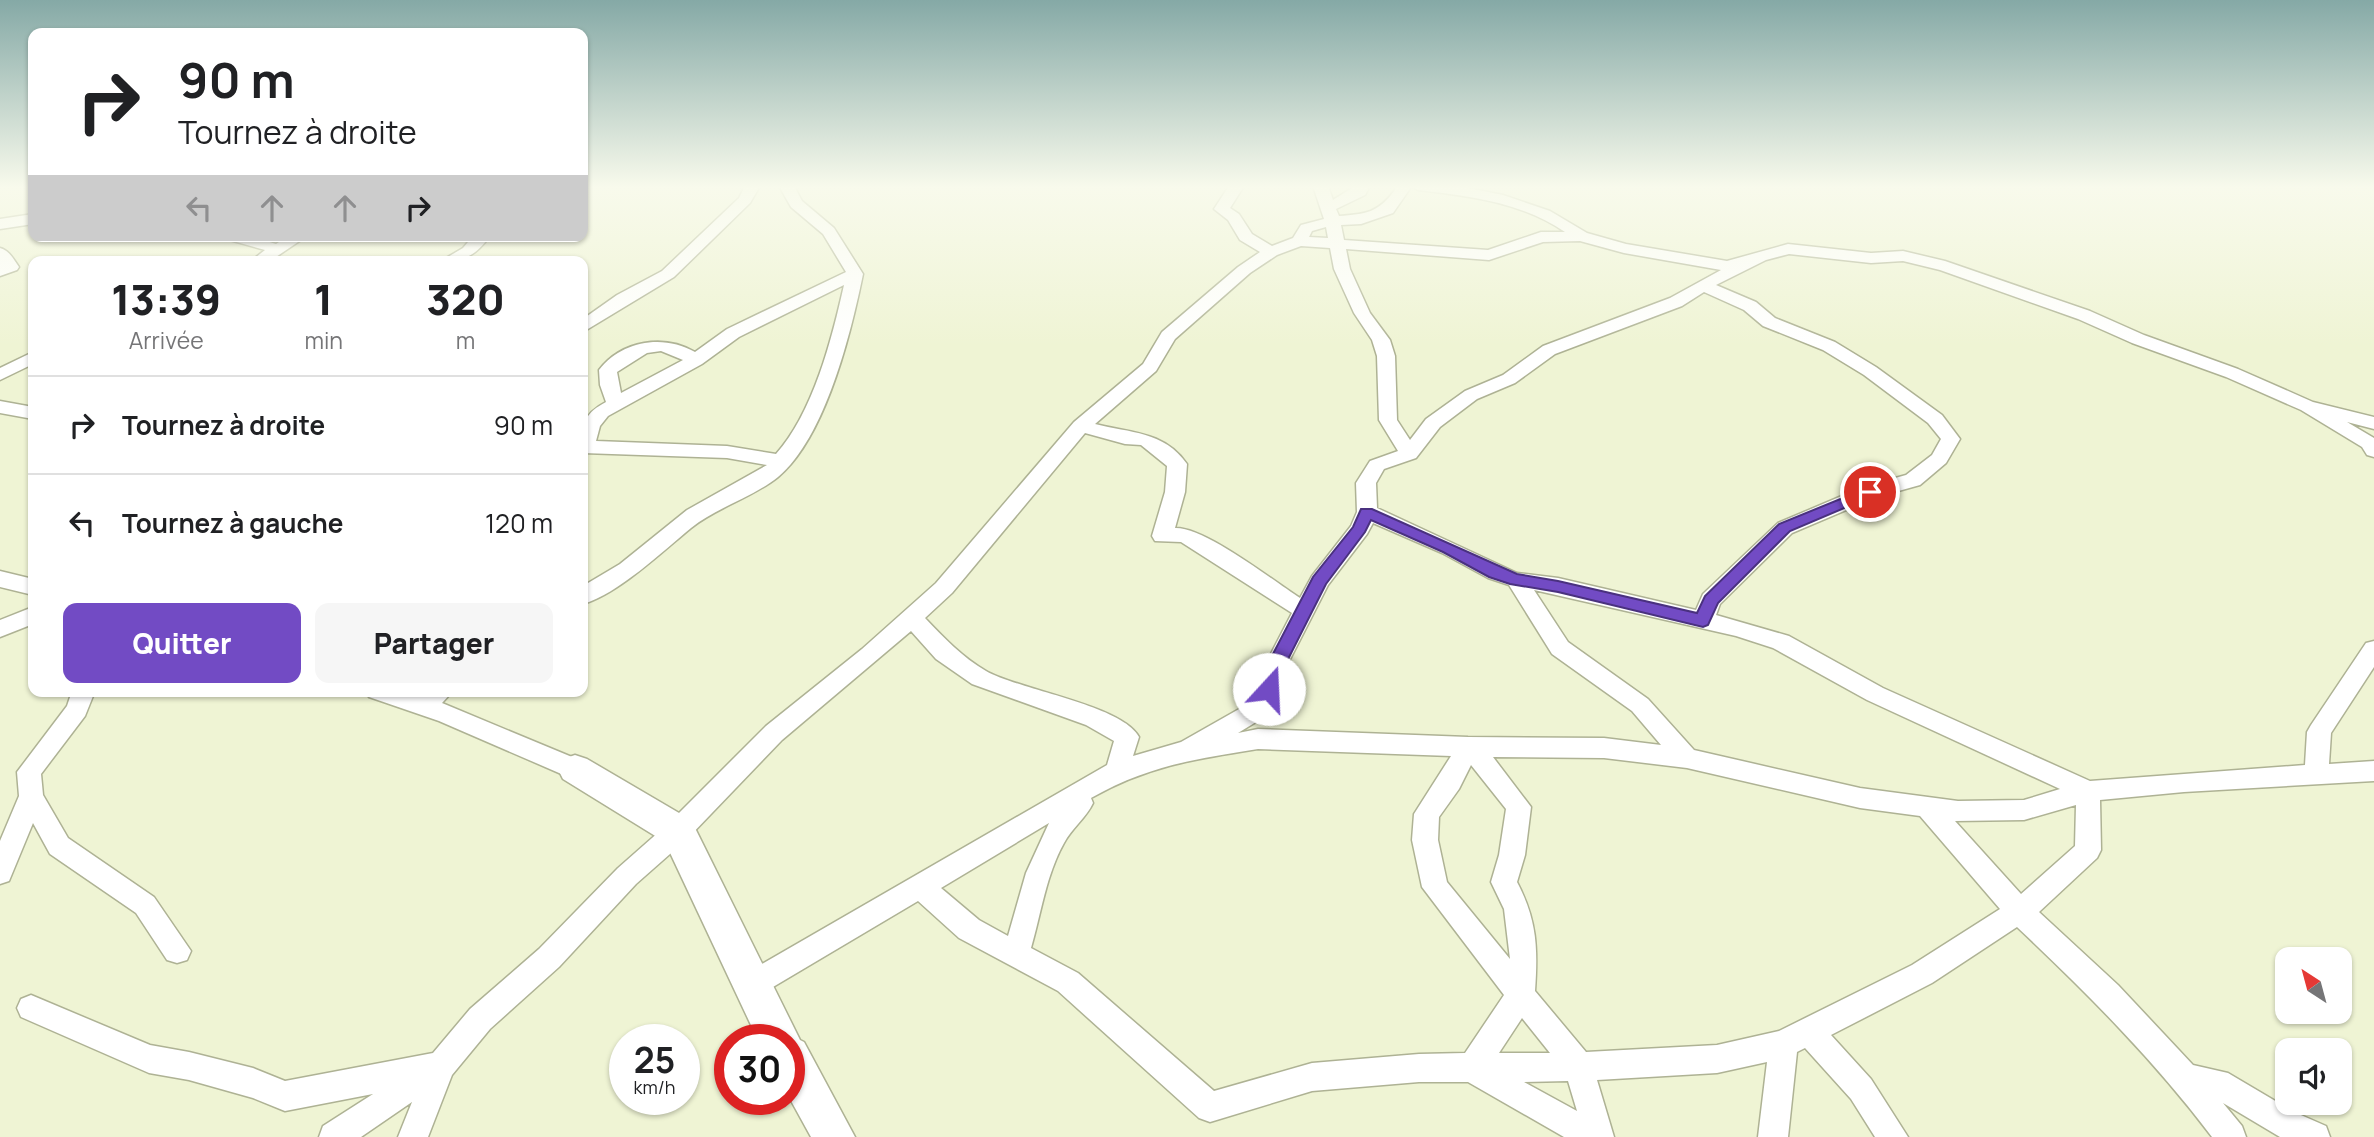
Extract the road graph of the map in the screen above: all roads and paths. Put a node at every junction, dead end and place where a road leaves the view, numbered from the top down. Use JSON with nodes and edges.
{"nodes":[{"id":1,"x":704,"y":239,"type":"edge"},
{"id":2,"x":834,"y":239,"type":"edge"},
{"id":3,"x":1249,"y":239,"type":"edge"},
{"id":4,"x":1336,"y":239,"type":"edge"},
{"id":5,"x":1535,"y":239,"type":"edge"},
{"id":6,"x":1592,"y":239,"type":"edge"},
{"id":7,"x":1299,"y":241,"type":"joint"},
{"id":8,"x":253,"y":242,"type":"edge"},
{"id":9,"x":289,"y":242,"type":"edge"},
{"id":10,"x":477,"y":242,"type":"edge"},
{"id":11,"x":1337,"y":243,"type":"junction"},
{"id":12,"x":278,"y":249,"type":"junction"},
{"id":13,"x":1271,"y":252,"type":"junction"},
{"id":14,"x":0,"y":253,"type":"edge"},
{"id":15,"x":267,"y":256,"type":"edge"},
{"id":16,"x":459,"y":256,"type":"edge"},
{"id":17,"x":1760,"y":257,"type":"junction"},
{"id":18,"x":0,"y":271,"type":"edge"},
{"id":19,"x":855,"y":274,"type":"junction"},
{"id":20,"x":1703,"y":285,"type":"junction"},
{"id":21,"x":588,"y":324,"type":"edge"},
{"id":22,"x":28,"y":360,"type":"edge"},
{"id":23,"x":696,"y":360,"type":"junction"},
{"id":24,"x":0,"y":375,"type":"edge"},
{"id":25,"x":2307,"y":406,"type":"junction"},
{"id":26,"x":0,"y":407,"type":"edge"},
{"id":27,"x":600,"y":410,"type":"edge"},
{"id":28,"x":28,"y":412,"type":"edge"},
{"id":29,"x":2374,"y":423,"type":"edge"},
{"id":30,"x":1082,"y":426,"type":"junction"},
{"id":31,"x":588,"y":434,"type":"edge"},
{"id":32,"x":588,"y":446,"type":"edge"},
{"id":33,"x":2374,"y":451,"type":"edge"},
{"id":34,"x":1409,"y":454,"type":"junction"},
{"id":35,"x":781,"y":461,"type":"junction"},
{"id":36,"x":1367,"y":512,"type":"junction"},
{"id":37,"x":0,"y":579,"type":"edge"},
{"id":38,"x":1516,"y":580,"type":"junction"},
{"id":39,"x":28,"y":586,"type":"edge"},
{"id":40,"x":588,"y":593,"type":"edge"},
{"id":41,"x":1304,"y":611,"type":"junction"},
{"id":42,"x":28,"y":617,"type":"edge"},
{"id":43,"x":911,"y":617,"type":"junction"},
{"id":44,"x":1703,"y":621,"type":"junction"},
{"id":45,"x":0,"y":629,"type":"edge"},
{"id":46,"x":2374,"y":649,"type":"edge"},
{"id":47,"x":82,"y":697,"type":"edge"},
{"id":48,"x":395,"y":697,"type":"edge"},
{"id":49,"x":434,"y":697,"type":"edge"},
{"id":50,"x":421,"y":706,"type":"junction"},
{"id":51,"x":1468,"y":747,"type":"junction"},
{"id":52,"x":1188,"y":750,"type":"junction"},
{"id":53,"x":1687,"y":758,"type":"junction"},
{"id":54,"x":575,"y":769,"type":"joint"},
{"id":55,"x":1117,"y":771,"type":"junction"},
{"id":56,"x":2374,"y":771,"type":"edge"},
{"id":57,"x":2316,"y":776,"type":"junction"},
{"id":58,"x":2088,"y":791,"type":"junction"},
{"id":59,"x":32,"y":796,"type":"junction"},
{"id":60,"x":1927,"y":807,"type":"junction"},
{"id":61,"x":678,"y":831,"type":"junction"},
{"id":62,"x":0,"y":873,"type":"edge"},
{"id":63,"x":920,"y":886,"type":"junction"},
{"id":64,"x":2020,"y":911,"type":"junction"},
{"id":65,"x":177,"y":951,"type":"dead end"},
{"id":66,"x":1016,"y":954,"type":"junction"},
{"id":67,"x":751,"y":985,"type":"junction"},
{"id":68,"x":1521,"y":995,"type":"junction"},
{"id":69,"x":31,"y":1008,"type":"dead end"},
{"id":70,"x":772,"y":1024,"type":"edge"},
{"id":71,"x":1796,"y":1038,"type":"junction"},
{"id":72,"x":441,"y":1066,"type":"junction"},
{"id":73,"x":1578,"y":1067,"type":"junction"},
{"id":74,"x":1472,"y":1068,"type":"junction"},
{"id":75,"x":2186,"y":1079,"type":"junction"},
{"id":76,"x":805,"y":1085,"type":"edge"},
{"id":77,"x":334,"y":1137,"type":"edge"},
{"id":78,"x":413,"y":1137,"type":"edge"},
{"id":79,"x":834,"y":1137,"type":"edge"},
{"id":80,"x":1593,"y":1137,"type":"edge"},
{"id":81,"x":1599,"y":1137,"type":"edge"},
{"id":82,"x":1773,"y":1137,"type":"edge"},
{"id":83,"x":1893,"y":1137,"type":"edge"},
{"id":84,"x":2231,"y":1137,"type":"edge"},
{"id":85,"x":2315,"y":1137,"type":"edge"}],
"edges":[{"from":1,"to":21,"type":"street"},
{"from":2,"to":19,"type":"street"},
{"from":3,"to":13,"type":"street"},
{"from":4,"to":11,"type":"street"},
{"from":5,"to":11,"type":"street"},
{"from":6,"to":17,"type":"street"},
{"from":7,"to":11,"type":"street"},
{"from":7,"to":13,"type":"street"},
{"from":8,"to":12,"type":"street"},
{"from":9,"to":12,"type":"street"},
{"from":10,"to":16,"type":"street"},
{"from":11,"to":34,"type":"street"},
{"from":12,"to":15,"type":"street"},
{"from":13,"to":30,"type":"street"},
{"from":14,"to":18,"type":"street"},
{"from":17,"to":20,"type":"street"},
{"from":17,"to":25,"type":"street"},
{"from":19,"to":23,"type":"street"},
{"from":19,"to":35,"type":"street"},
{"from":20,"to":34,"type":"street"},
{"from":20,"to":44,"type":"street"},
{"from":22,"to":24,"type":"street"},
{"from":23,"to":27,"type":"street"},
{"from":23,"to":27,"type":"street"},
{"from":25,"to":29,"type":"street"},
{"from":25,"to":33,"type":"street"},
{"from":26,"to":28,"type":"street"},
{"from":27,"to":31,"type":"street"},
{"from":30,"to":41,"type":"street"},
{"from":30,"to":43,"type":"street"},
{"from":32,"to":35,"type":"street"},
{"from":34,"to":36,"type":"street"},
{"from":35,"to":40,"type":"street"},
{"from":36,"to":38,"type":"street"},
{"from":36,"to":41,"type":"street"},
{"from":37,"to":39,"type":"street"},
{"from":38,"to":44,"type":"street"},
{"from":38,"to":53,"type":"street"},
{"from":41,"to":52,"type":"street"},
{"from":42,"to":45,"type":"street"},
{"from":43,"to":55,"type":"street"},
{"from":43,"to":61,"type":"street"},
{"from":44,"to":58,"type":"street"},
{"from":46,"to":57,"type":"street"},
{"from":47,"to":59,"type":"street"},
{"from":48,"to":50,"type":"street"},
{"from":49,"to":50,"type":"street"},
{"from":50,"to":54,"type":"street"},
{"from":51,"to":52,"type":"street"},
{"from":51,"to":53,"type":"street"},
{"from":51,"to":68,"type":"street"},
{"from":51,"to":68,"type":"street"},
{"from":52,"to":55,"type":"street"},
{"from":53,"to":60,"type":"street"},
{"from":54,"to":61,"type":"main road"},
{"from":55,"to":63,"type":"street"},
{"from":55,"to":66,"type":"street"},
{"from":56,"to":57,"type":"street"},
{"from":57,"to":58,"type":"street"},
{"from":58,"to":60,"type":"street"},
{"from":58,"to":64,"type":"street"},
{"from":59,"to":62,"type":"street"},
{"from":59,"to":65,"type":"street"},
{"from":60,"to":64,"type":"street"},
{"from":61,"to":67,"type":"main road"},
{"from":61,"to":72,"type":"street"},
{"from":63,"to":66,"type":"street"},
{"from":63,"to":67,"type":"street"},
{"from":64,"to":71,"type":"street"},
{"from":64,"to":75,"type":"street"},
{"from":66,"to":74,"type":"street"},
{"from":67,"to":70,"type":"main road"},
{"from":68,"to":73,"type":"street"},
{"from":68,"to":74,"type":"street"},
{"from":69,"to":72,"type":"street"},
{"from":71,"to":73,"type":"street"},
{"from":71,"to":82,"type":"street"},
{"from":71,"to":83,"type":"street"},
{"from":72,"to":77,"type":"street"},
{"from":72,"to":78,"type":"street"},
{"from":73,"to":74,"type":"street"},
{"from":73,"to":81,"type":"street"},
{"from":74,"to":80,"type":"street"},
{"from":75,"to":84,"type":"street"},
{"from":75,"to":85,"type":"street"},
{"from":76,"to":79,"type":"main road"}]}
